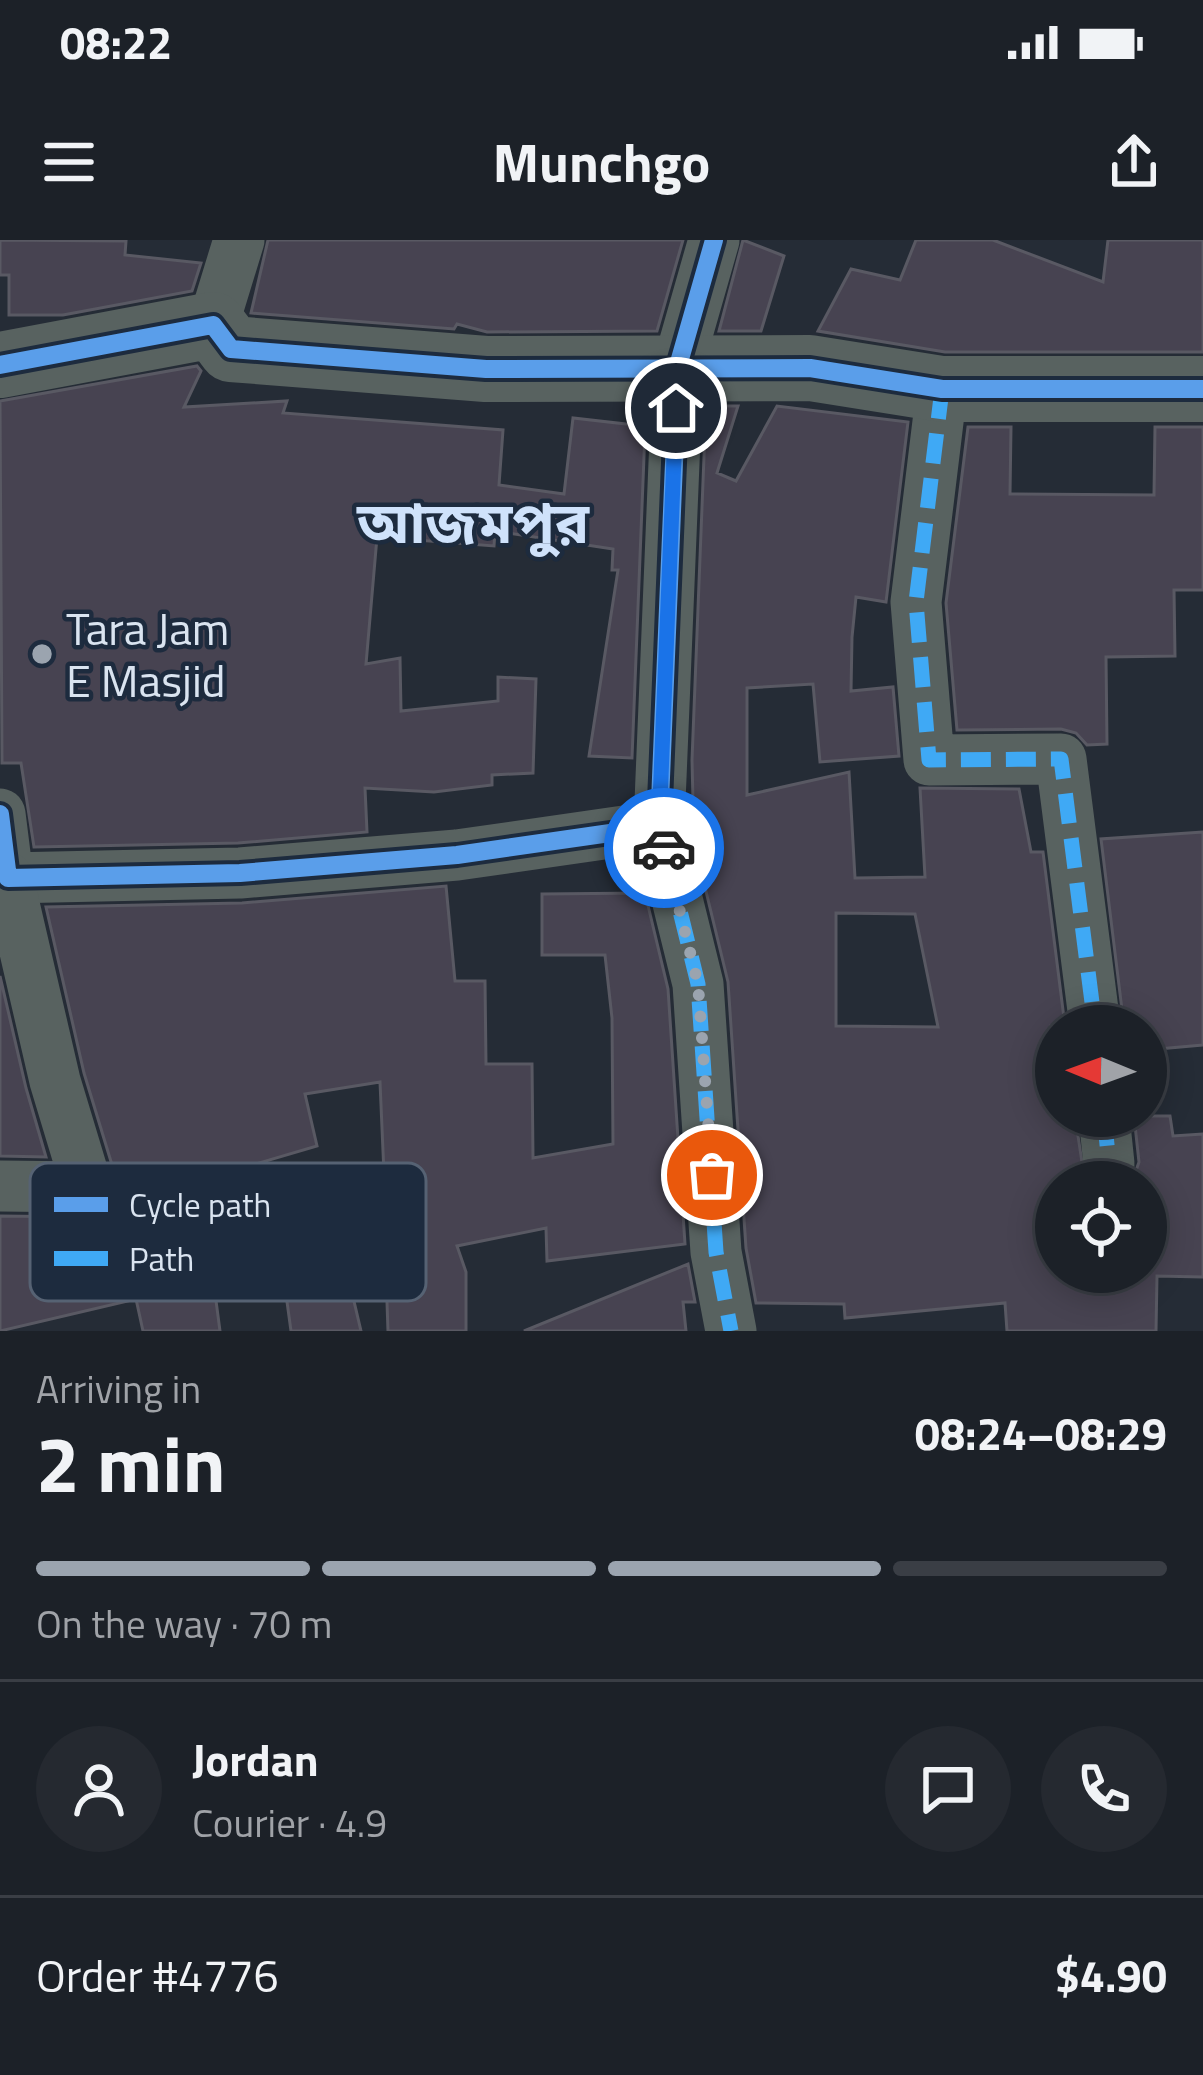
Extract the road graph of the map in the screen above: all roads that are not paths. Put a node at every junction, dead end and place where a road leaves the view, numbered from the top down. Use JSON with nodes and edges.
{"nodes":[{"id":1,"x":239,"y":240,"type":"edge"},
{"id":2,"x":714,"y":240,"type":"edge"},
{"id":3,"x":213,"y":325,"type":"junction"},
{"id":4,"x":0,"y":365,"type":"edge"},
{"id":5,"x":678,"y":366,"type":"junction"},
{"id":6,"x":942,"y":389,"type":"junction"},
{"id":7,"x":1203,"y":389,"type":"edge"},
{"id":8,"x":0,"y":814,"type":"edge"},
{"id":9,"x":659,"y":826,"type":"junction"},
{"id":10,"x":8,"y":878,"type":"junction"},
{"id":11,"x":1092,"y":1005,"type":"edge"},
{"id":12,"x":80,"y":1163,"type":"edge"},
{"id":13,"x":731,"y":1331,"type":"edge"}],
"edges":[{"from":1,"to":3,"type":"street"},
{"from":2,"to":5,"type":"street"},
{"from":3,"to":4,"type":"street"},
{"from":3,"to":5,"type":"street"},
{"from":5,"to":6,"type":"street"},
{"from":5,"to":9,"type":"street"},
{"from":6,"to":7,"type":"street"},
{"from":6,"to":11,"type":"street"},
{"from":8,"to":10,"type":"street"},
{"from":9,"to":10,"type":"street"},
{"from":9,"to":13,"type":"street"},
{"from":10,"to":12,"type":"street"}]}
